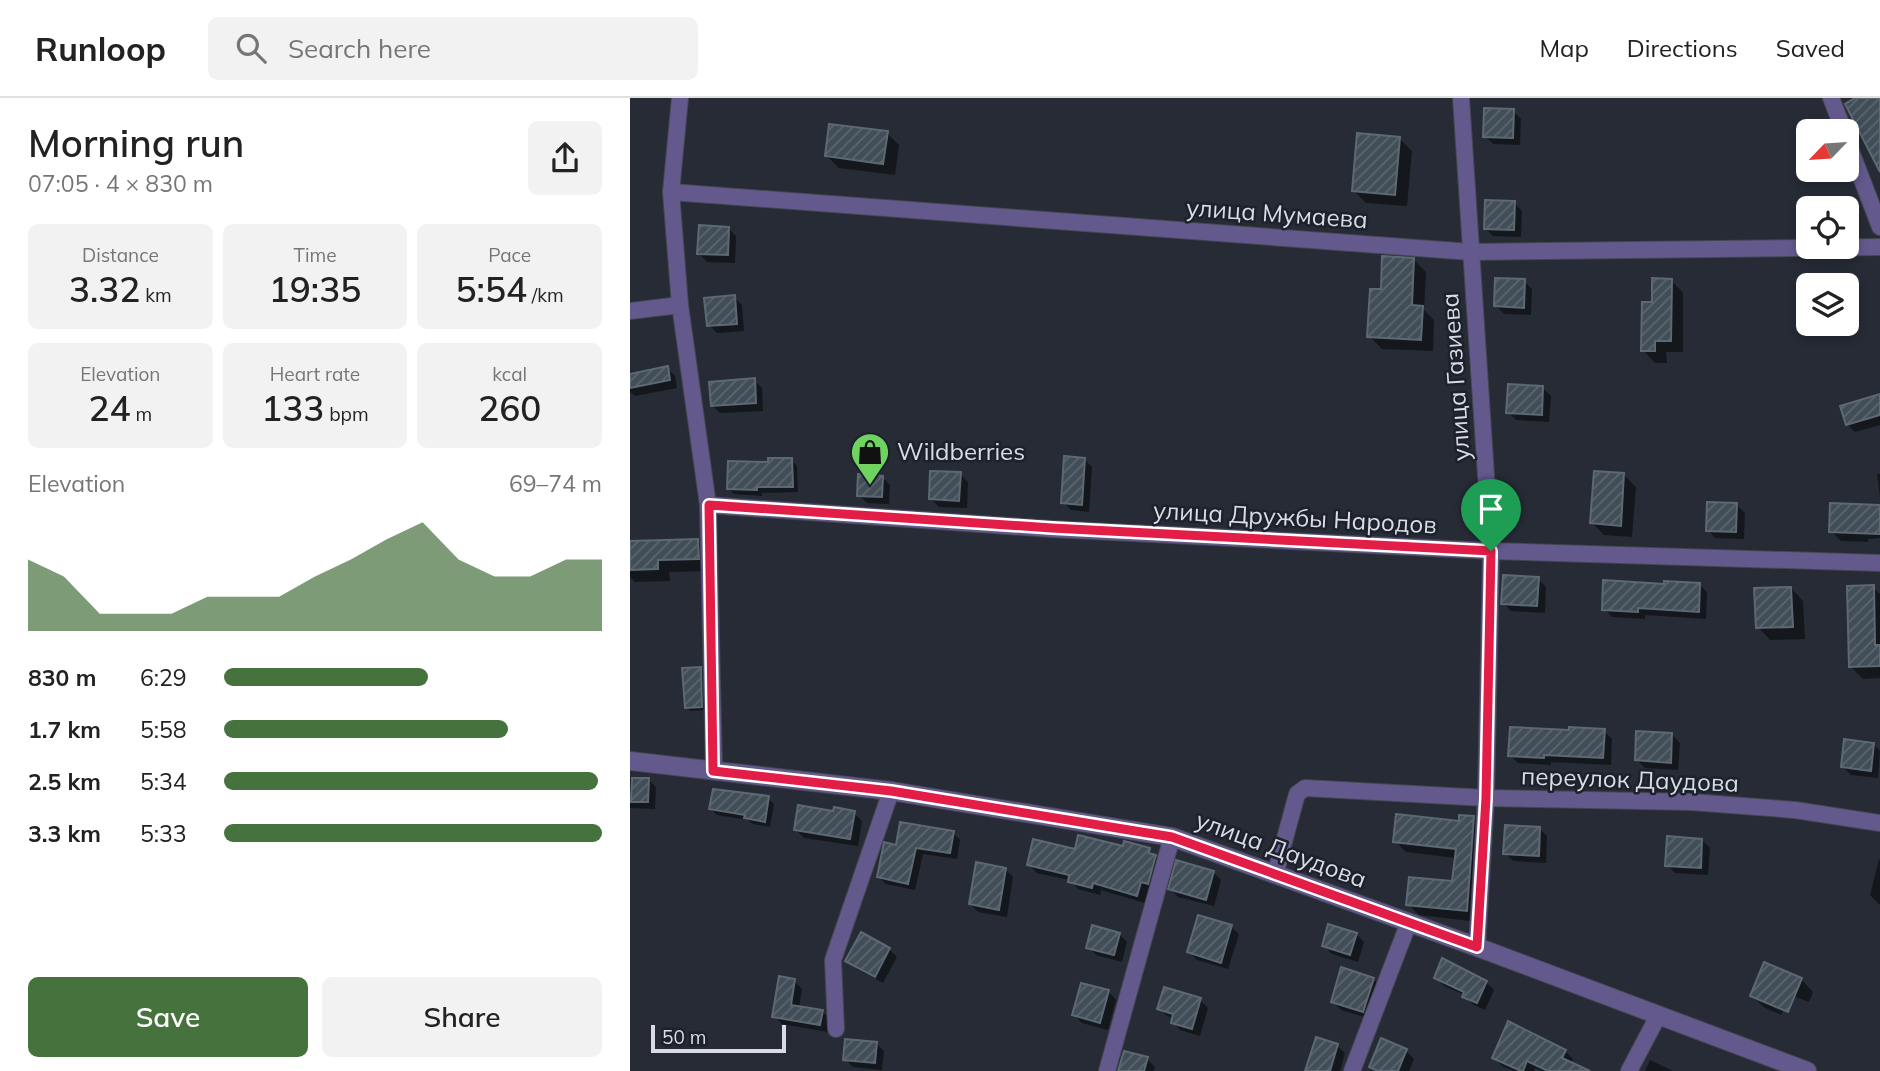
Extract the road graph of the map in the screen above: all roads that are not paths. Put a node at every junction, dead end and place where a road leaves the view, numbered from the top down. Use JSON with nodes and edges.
{"nodes":[{"id":1,"x":680,"y":98,"type":"edge"},
{"id":2,"x":1461,"y":98,"type":"edge"},
{"id":3,"x":1831,"y":98,"type":"edge"},
{"id":4,"x":1839,"y":119,"type":"edge"},
{"id":5,"x":1859,"y":172,"type":"edge"},
{"id":6,"x":671,"y":192,"type":"junction"},
{"id":7,"x":1880,"y":227,"type":"edge"},
{"id":8,"x":1880,"y":247,"type":"edge"},
{"id":9,"x":1471,"y":252,"type":"junction"},
{"id":10,"x":680,"y":305,"type":"junction"},
{"id":11,"x":630,"y":311,"type":"edge"},
{"id":12,"x":709,"y":505,"type":"junction"},
{"id":13,"x":1491,"y":551,"type":"junction"},
{"id":14,"x":1880,"y":564,"type":"edge"},
{"id":15,"x":630,"y":761,"type":"edge"},
{"id":16,"x":713,"y":771,"type":"junction"},
{"id":17,"x":891,"y":791,"type":"junction"},
{"id":18,"x":1486,"y":798,"type":"junction"},
{"id":19,"x":1880,"y":823,"type":"edge"},
{"id":20,"x":1172,"y":837,"type":"junction"},
{"id":21,"x":1275,"y":874,"type":"junction"},
{"id":22,"x":1409,"y":922,"type":"junction"},
{"id":23,"x":1477,"y":947,"type":"junction"},
{"id":24,"x":1658,"y":1016,"type":"junction"},
{"id":25,"x":836,"y":1029,"type":"dead end"},
{"id":26,"x":1107,"y":1071,"type":"edge"},
{"id":27,"x":1352,"y":1071,"type":"edge"},
{"id":28,"x":1629,"y":1071,"type":"edge"},
{"id":29,"x":1807,"y":1071,"type":"edge"}],
"edges":[{"from":1,"to":6,"type":"street"},
{"from":2,"to":9,"type":"street","name":"улица Газиева"},
{"from":3,"to":4,"type":"street"},
{"from":5,"to":7,"type":"street"},
{"from":6,"to":9,"type":"street","name":"улица Мумаева"},
{"from":6,"to":10,"type":"street"},
{"from":8,"to":9,"type":"street","name":"улица Мумаева"},
{"from":9,"to":13,"type":"street","name":"улица Газиева"},
{"from":10,"to":11,"type":"street"},
{"from":10,"to":12,"type":"street"},
{"from":12,"to":13,"type":"street","name":"улица Дружбы Народов"},
{"from":12,"to":16,"type":"street"},
{"from":13,"to":14,"type":"street","name":"улица Дружбы Народов"},
{"from":13,"to":18,"type":"street","name":"улица Газиева"},
{"from":15,"to":16,"type":"street","name":"улица Даудова"},
{"from":16,"to":17,"type":"street","name":"улица Даудова"},
{"from":17,"to":20,"type":"street","name":"улица Даудова"},
{"from":17,"to":25,"type":"street"},
{"from":18,"to":19,"type":"street","name":"переулок Даудова"},
{"from":18,"to":21,"type":"street","name":"переулок Даудова"},
{"from":18,"to":23,"type":"street","name":"улица Газиева"},
{"from":20,"to":21,"type":"street","name":"улица Даудова"},
{"from":20,"to":26,"type":"street"},
{"from":21,"to":22,"type":"street","name":"улица Даудова"},
{"from":22,"to":23,"type":"street","name":"улица Даудова"},
{"from":22,"to":27,"type":"street"},
{"from":23,"to":24,"type":"street","name":"улица Даудова"},
{"from":24,"to":28,"type":"street"},
{"from":24,"to":29,"type":"street","name":"улица Даудова"}]}
